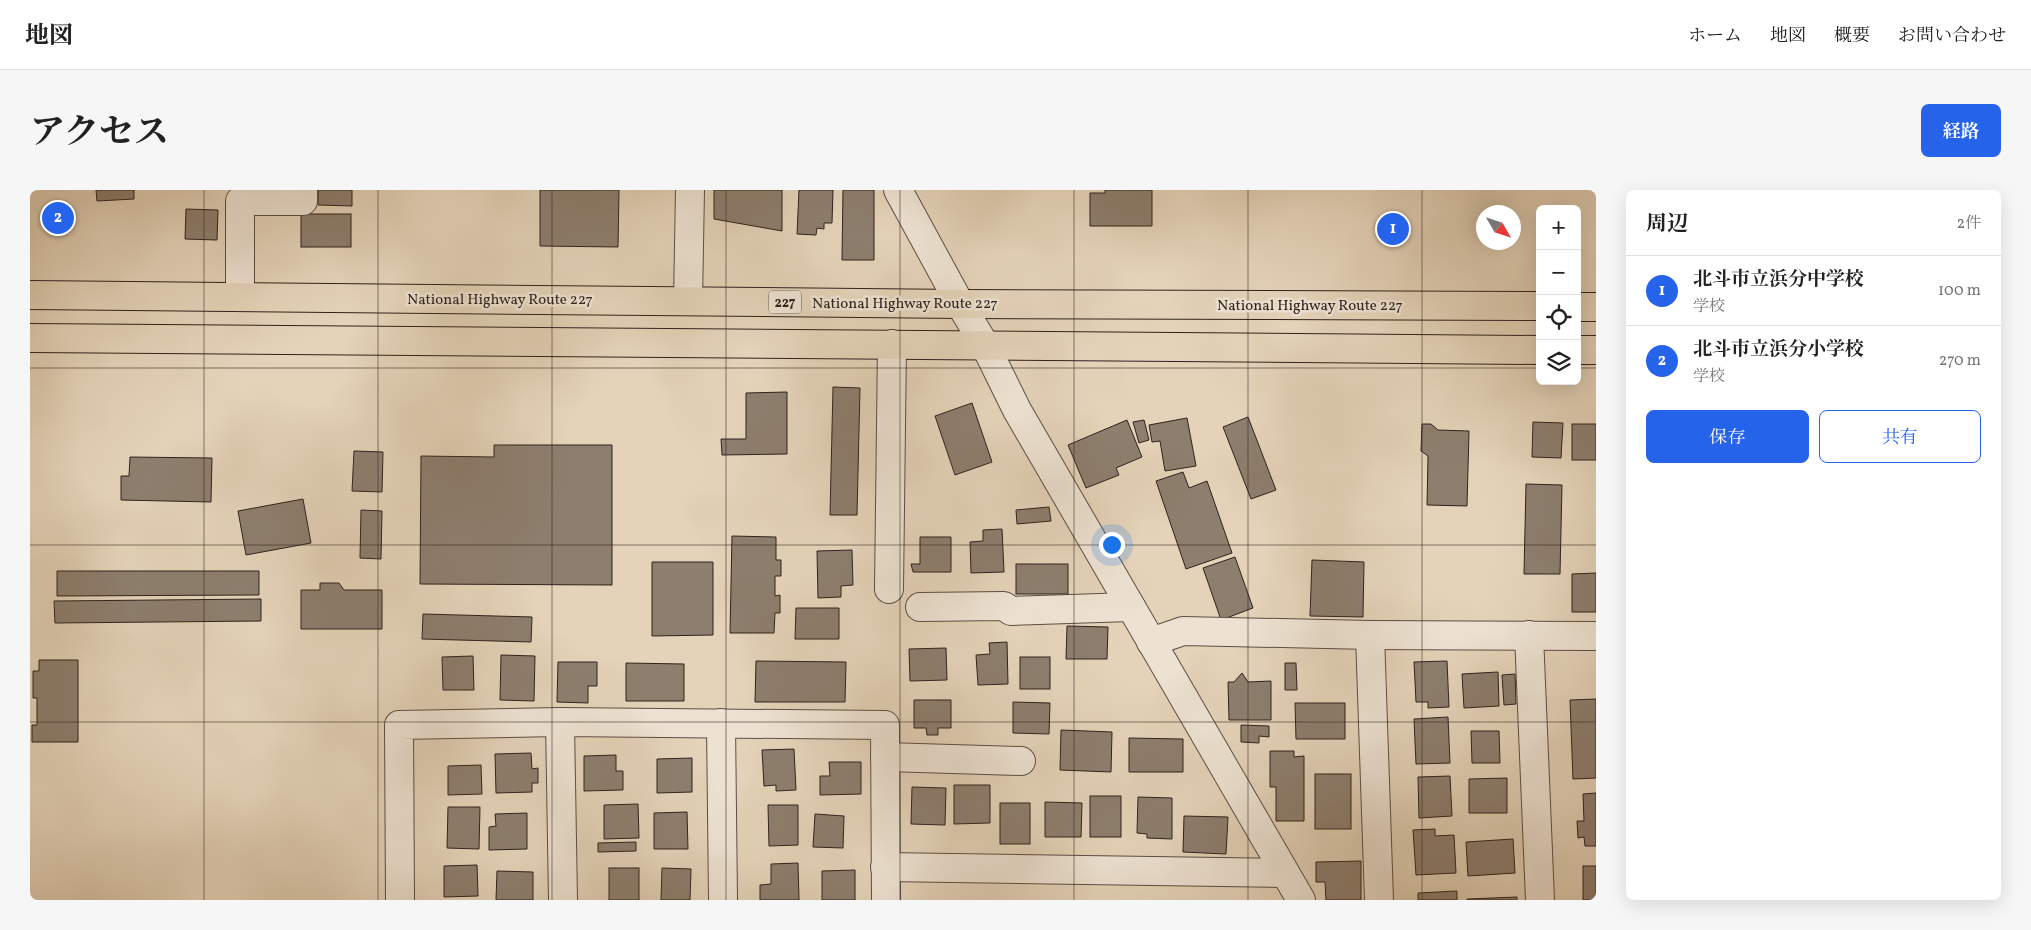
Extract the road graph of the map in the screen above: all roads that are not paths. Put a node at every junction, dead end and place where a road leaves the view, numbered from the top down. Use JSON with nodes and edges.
{"nodes":[{"id":1,"x":303,"y":190,"type":"edge"},
{"id":2,"x":690,"y":190,"type":"edge"},
{"id":3,"x":898,"y":190,"type":"edge"},
{"id":4,"x":30,"y":295,"type":"edge"},
{"id":5,"x":240,"y":297,"type":"junction"},
{"id":6,"x":688,"y":301,"type":"junction"},
{"id":7,"x":960,"y":304,"type":"junction"},
{"id":8,"x":1536,"y":306,"type":"edge"},
{"id":9,"x":1581,"y":307,"type":"edge"},
{"id":10,"x":1596,"y":307,"type":"edge"},
{"id":11,"x":30,"y":338,"type":"edge"},
{"id":12,"x":892,"y":344,"type":"junction"},
{"id":13,"x":986,"y":345,"type":"junction"},
{"id":14,"x":1536,"y":350,"type":"edge"},
{"id":15,"x":1581,"y":350,"type":"edge"},
{"id":16,"x":1596,"y":350,"type":"edge"},
{"id":17,"x":889,"y":589,"type":"dead end"},
{"id":18,"x":920,"y":607,"type":"dead end"},
{"id":19,"x":1131,"y":607,"type":"junction"},
{"id":20,"x":1370,"y":635,"type":"junction"},
{"id":21,"x":1529,"y":635,"type":"junction"},
{"id":22,"x":1596,"y":636,"type":"edge"},
{"id":23,"x":1151,"y":642,"type":"junction"},
{"id":24,"x":560,"y":722,"type":"junction"},
{"id":25,"x":721,"y":723,"type":"junction"},
{"id":26,"x":885,"y":757,"type":"junction"},
{"id":27,"x":1021,"y":761,"type":"dead end"},
{"id":28,"x":885,"y":867,"type":"junction"},
{"id":29,"x":1285,"y":873,"type":"junction"},
{"id":30,"x":400,"y":900,"type":"edge"},
{"id":31,"x":564,"y":900,"type":"edge"},
{"id":32,"x":723,"y":900,"type":"edge"},
{"id":33,"x":886,"y":900,"type":"edge"},
{"id":34,"x":1301,"y":900,"type":"edge"},
{"id":35,"x":1379,"y":900,"type":"edge"},
{"id":36,"x":1540,"y":900,"type":"edge"}],
"edges":[{"from":1,"to":5,"type":"street"},
{"from":2,"to":6,"type":"street"},
{"from":3,"to":7,"type":"street"},
{"from":4,"to":5,"type":"highway","name":"National Highway Route 227","number":"227"},
{"from":5,"to":6,"type":"highway","name":"National Highway Route 227","number":"227"},
{"from":6,"to":7,"type":"highway","name":"National Highway Route 227","number":"227"},
{"from":7,"to":8,"type":"highway","name":"National Highway Route 227","number":"227"},
{"from":7,"to":13,"type":"street"},
{"from":9,"to":10,"type":"highway"},
{"from":11,"to":12,"type":"highway"},
{"from":12,"to":13,"type":"highway"},
{"from":12,"to":17,"type":"street"},
{"from":13,"to":14,"type":"highway"},
{"from":13,"to":19,"type":"street"},
{"from":15,"to":16,"type":"highway"},
{"from":18,"to":19,"type":"street"},
{"from":19,"to":23,"type":"street"},
{"from":20,"to":21,"type":"street"},
{"from":20,"to":23,"type":"street"},
{"from":20,"to":35,"type":"street"},
{"from":21,"to":22,"type":"street"},
{"from":21,"to":36,"type":"street"},
{"from":23,"to":29,"type":"street"},
{"from":24,"to":25,"type":"street"},
{"from":24,"to":30,"type":"street"},
{"from":24,"to":31,"type":"street"},
{"from":25,"to":26,"type":"street"},
{"from":25,"to":32,"type":"street"},
{"from":26,"to":27,"type":"street"},
{"from":26,"to":28,"type":"street"},
{"from":28,"to":29,"type":"street"},
{"from":28,"to":33,"type":"street"},
{"from":29,"to":34,"type":"street"}]}
